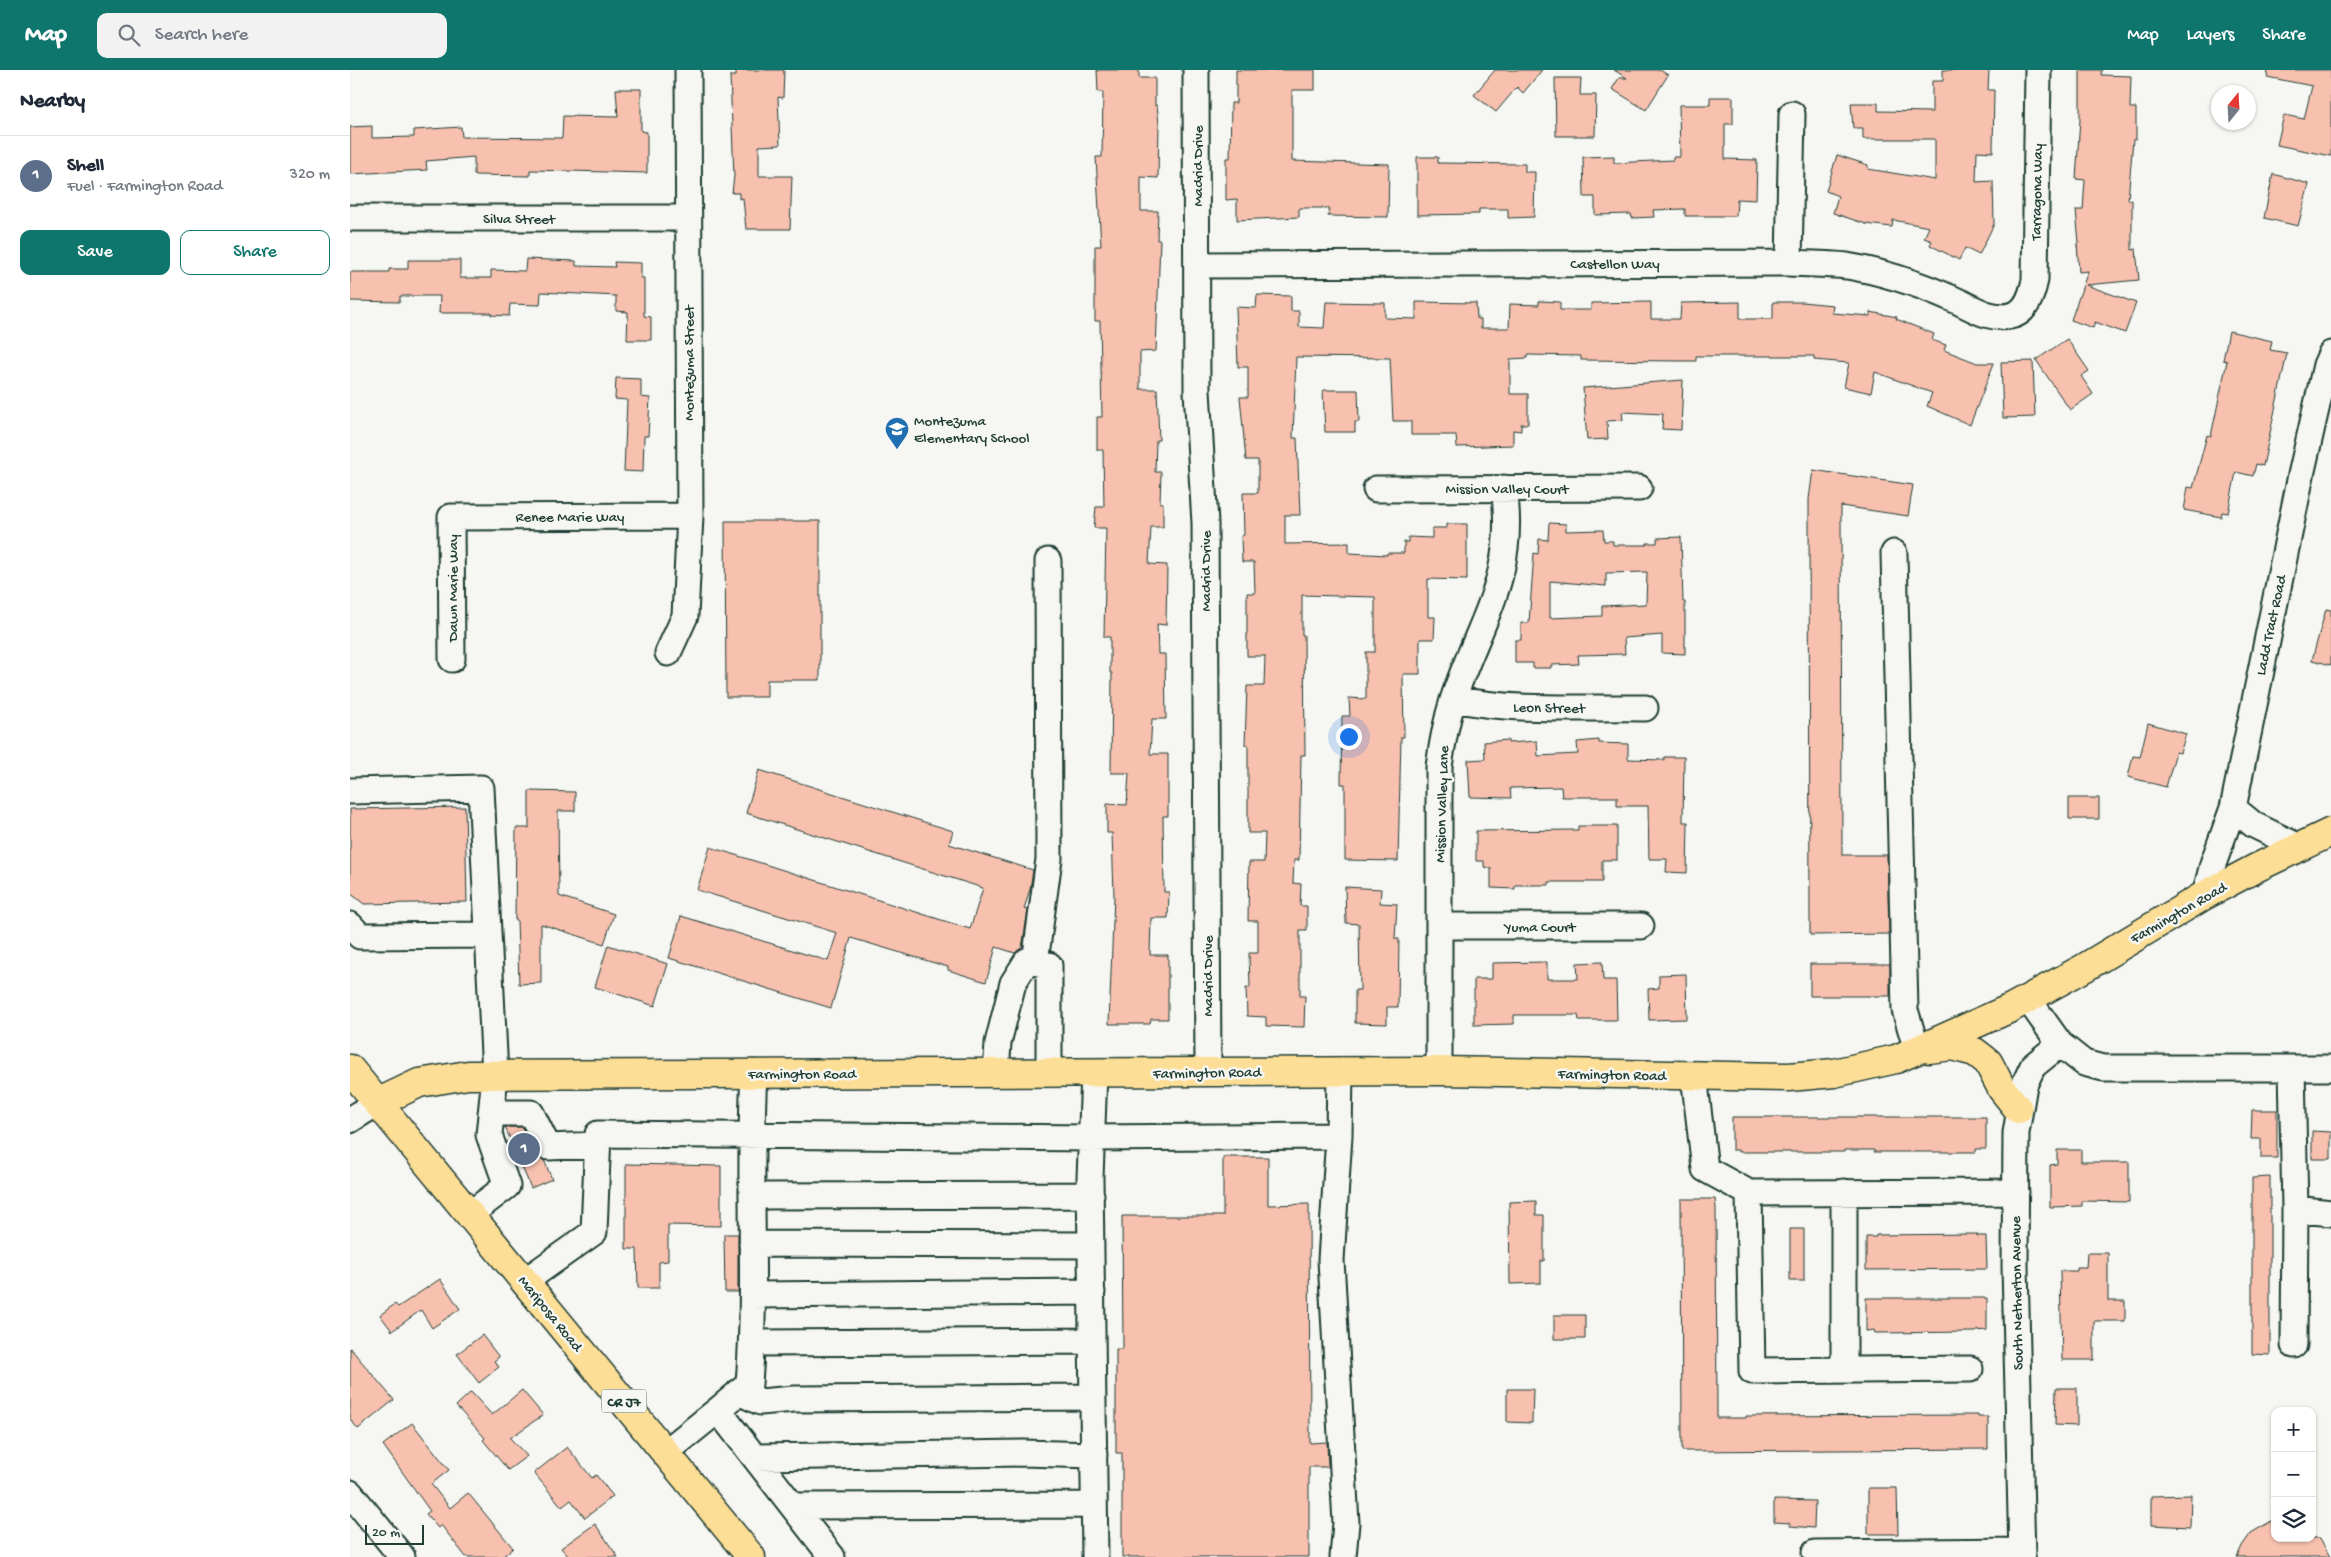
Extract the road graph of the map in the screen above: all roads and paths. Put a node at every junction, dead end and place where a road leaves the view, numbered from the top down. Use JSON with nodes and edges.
{"nodes":[{"id":1,"x":688,"y":70,"type":"edge"},
{"id":2,"x":1196,"y":70,"type":"edge"},
{"id":3,"x":2038,"y":70,"type":"edge"},
{"id":4,"x":1792,"y":114,"type":"dead end"},
{"id":5,"x":350,"y":218,"type":"edge"},
{"id":6,"x":687,"y":218,"type":"junction"},
{"id":7,"x":1789,"y":263,"type":"junction"},
{"id":8,"x":1197,"y":265,"type":"junction"},
{"id":9,"x":2022,"y":310,"type":"joint"},
{"id":10,"x":2331,"y":354,"type":"edge"},
{"id":11,"x":1504,"y":488,"type":"junction"},
{"id":12,"x":1639,"y":488,"type":"dead end"},
{"id":13,"x":1376,"y":489,"type":"dead end"},
{"id":14,"x":690,"y":516,"type":"junction"},
{"id":15,"x":451,"y":517,"type":"joint"},
{"id":16,"x":1894,"y":554,"type":"dead end"},
{"id":17,"x":1048,"y":561,"type":"dead end"},
{"id":18,"x":668,"y":653,"type":"dead end"},
{"id":19,"x":452,"y":659,"type":"dead end"},
{"id":20,"x":1454,"y":699,"type":"junction"},
{"id":21,"x":1645,"y":708,"type":"dead end"},
{"id":22,"x":350,"y":791,"type":"edge"},
{"id":23,"x":2233,"y":808,"type":"junction"},
{"id":24,"x":2331,"y":832,"type":"edge"},
{"id":25,"x":2299,"y":847,"type":"junction"},
{"id":26,"x":2205,"y":895,"type":"junction"},
{"id":27,"x":350,"y":925,"type":"edge"},
{"id":28,"x":1439,"y":926,"type":"junction"},
{"id":29,"x":1641,"y":926,"type":"dead end"},
{"id":30,"x":488,"y":935,"type":"junction"},
{"id":31,"x":1035,"y":962,"type":"junction"},
{"id":32,"x":2028,"y":999,"type":"junction"},
{"id":33,"x":2060,"y":1044,"type":"junction"},
{"id":34,"x":1917,"y":1050,"type":"junction"},
{"id":35,"x":2292,"y":1068,"type":"junction"},
{"id":36,"x":2331,"y":1068,"type":"edge"},
{"id":37,"x":350,"y":1070,"type":"edge"},
{"id":38,"x":1208,"y":1071,"type":"junction"},
{"id":39,"x":1340,"y":1071,"type":"junction"},
{"id":40,"x":1439,"y":1071,"type":"junction"},
{"id":41,"x":754,"y":1073,"type":"junction"},
{"id":42,"x":996,"y":1073,"type":"junction"},
{"id":43,"x":1050,"y":1073,"type":"junction"},
{"id":44,"x":1094,"y":1073,"type":"junction"},
{"id":45,"x":495,"y":1075,"type":"junction"},
{"id":46,"x":1694,"y":1075,"type":"junction"},
{"id":47,"x":377,"y":1103,"type":"junction"},
{"id":48,"x":2018,"y":1109,"type":"junction"},
{"id":49,"x":491,"y":1113,"type":"junction"},
{"id":50,"x":350,"y":1120,"type":"edge"},
{"id":51,"x":750,"y":1134,"type":"junction"},
{"id":52,"x":1339,"y":1136,"type":"junction"},
{"id":53,"x":1091,"y":1138,"type":"junction"},
{"id":54,"x":598,"y":1145,"type":"junction"},
{"id":55,"x":1749,"y":1192,"type":"junction"},
{"id":56,"x":1844,"y":1192,"type":"junction"},
{"id":57,"x":2016,"y":1192,"type":"junction"},
{"id":58,"x":1091,"y":1195,"type":"junction"},
{"id":59,"x":752,"y":1196,"type":"junction"},
{"id":60,"x":2295,"y":1209,"type":"junction"},
{"id":61,"x":2331,"y":1213,"type":"edge"},
{"id":62,"x":470,"y":1214,"type":"junction"},
{"id":63,"x":752,"y":1244,"type":"junction"},
{"id":64,"x":1091,"y":1244,"type":"junction"},
{"id":65,"x":525,"y":1281,"type":"junction"},
{"id":66,"x":1092,"y":1292,"type":"junction"},
{"id":67,"x":753,"y":1295,"type":"junction"},
{"id":68,"x":1092,"y":1341,"type":"junction"},
{"id":69,"x":752,"y":1343,"type":"junction"},
{"id":70,"x":2294,"y":1345,"type":"dead end"},
{"id":71,"x":1970,"y":1369,"type":"dead end"},
{"id":72,"x":1844,"y":1370,"type":"junction"},
{"id":73,"x":739,"y":1392,"type":"junction"},
{"id":74,"x":1093,"y":1397,"type":"junction"},
{"id":75,"x":718,"y":1410,"type":"junction"},
{"id":76,"x":666,"y":1452,"type":"junction"},
{"id":77,"x":1094,"y":1455,"type":"junction"},
{"id":78,"x":754,"y":1457,"type":"junction"},
{"id":79,"x":350,"y":1493,"type":"edge"},
{"id":80,"x":1094,"y":1505,"type":"junction"},
{"id":81,"x":793,"y":1506,"type":"junction"},
{"id":82,"x":1816,"y":1553,"type":"dead end"},
{"id":83,"x":2022,"y":1554,"type":"edge"},
{"id":84,"x":402,"y":1557,"type":"edge"},
{"id":85,"x":751,"y":1557,"type":"edge"},
{"id":86,"x":832,"y":1557,"type":"edge"},
{"id":87,"x":1095,"y":1557,"type":"edge"},
{"id":88,"x":1343,"y":1557,"type":"edge"}],
"edges":[{"from":1,"to":6,"type":"street","name":"Montezuma Street"},
{"from":2,"to":8,"type":"street","name":"Madrid Drive"},
{"from":3,"to":9,"type":"street","name":"Tarragona Way"},
{"from":4,"to":7,"type":"street"},
{"from":5,"to":6,"type":"street","name":"Silva Street"},
{"from":6,"to":14,"type":"street","name":"Montezuma Street"},
{"from":7,"to":8,"type":"street","name":"Castellon Way"},
{"from":7,"to":9,"type":"street","name":"Castellon Way"},
{"from":8,"to":38,"type":"street","name":"Madrid Drive"},
{"from":10,"to":23,"type":"street","name":"Ladd Tract Road"},
{"from":11,"to":12,"type":"street","name":"Mission Valley Court"},
{"from":11,"to":13,"type":"street","name":"Mission Valley Court"},
{"from":11,"to":20,"type":"street","name":"Mission Valley Lane"},
{"from":14,"to":15,"type":"street","name":"Renee Marie Way"},
{"from":14,"to":18,"type":"street","name":"Montezuma Street"},
{"from":15,"to":19,"type":"street","name":"Dawn Marie Way"},
{"from":16,"to":34,"type":"street"},
{"from":17,"to":31,"type":"street"},
{"from":20,"to":21,"type":"street","name":"Leon Street"},
{"from":20,"to":28,"type":"street","name":"Mission Valley Lane"},
{"from":22,"to":30,"type":"street"},
{"from":23,"to":25,"type":"street"},
{"from":23,"to":26,"type":"street","name":"Ladd Tract Road"},
{"from":24,"to":25,"type":"main road","name":"Farmington Road"},
{"from":25,"to":26,"type":"main road","name":"Farmington Road"},
{"from":26,"to":32,"type":"main road","name":"Farmington Road"},
{"from":27,"to":30,"type":"street"},
{"from":28,"to":29,"type":"street","name":"Yuma Court"},
{"from":28,"to":40,"type":"street","name":"Mission Valley Lane"},
{"from":30,"to":45,"type":"street"},
{"from":31,"to":42,"type":"street"},
{"from":31,"to":43,"type":"street"},
{"from":32,"to":33,"type":"street"},
{"from":32,"to":34,"type":"main road","name":"Farmington Road"},
{"from":33,"to":35,"type":"street"},
{"from":33,"to":48,"type":"street","name":"South Netherton Avenue"},
{"from":34,"to":46,"type":"main road","name":"Farmington Road"},
{"from":34,"to":48,"type":"main road"},
{"from":35,"to":36,"type":"street"},
{"from":35,"to":60,"type":"street"},
{"from":37,"to":47,"type":"main road","name":"Mariposa Road","number":"CR J7"},
{"from":38,"to":39,"type":"main road","name":"Farmington Road"},
{"from":38,"to":44,"type":"main road","name":"Farmington Road"},
{"from":39,"to":40,"type":"main road","name":"Farmington Road"},
{"from":39,"to":52,"type":"street"},
{"from":40,"to":46,"type":"main road","name":"Farmington Road"},
{"from":41,"to":42,"type":"main road","name":"Farmington Road"},
{"from":41,"to":45,"type":"main road","name":"Farmington Road"},
{"from":41,"to":51,"type":"street"},
{"from":42,"to":43,"type":"main road","name":"Farmington Road"},
{"from":43,"to":44,"type":"main road","name":"Farmington Road"},
{"from":44,"to":53,"type":"street"},
{"from":45,"to":47,"type":"main road","name":"Farmington Road"},
{"from":45,"to":49,"type":"street"},
{"from":46,"to":55,"type":"street"},
{"from":47,"to":50,"type":"street"},
{"from":47,"to":62,"type":"main road","name":"Mariposa Road","number":"CR J7"},
{"from":48,"to":57,"type":"street","name":"South Netherton Avenue"},
{"from":49,"to":54,"type":"street"},
{"from":49,"to":62,"type":"street"},
{"from":51,"to":53,"type":"street"},
{"from":51,"to":54,"type":"street"},
{"from":51,"to":59,"type":"street"},
{"from":52,"to":53,"type":"street"},
{"from":52,"to":88,"type":"street"},
{"from":53,"to":58,"type":"street"},
{"from":54,"to":65,"type":"street"},
{"from":55,"to":56,"type":"street"},
{"from":55,"to":72,"type":"street"},
{"from":56,"to":57,"type":"street"},
{"from":56,"to":72,"type":"street"},
{"from":57,"to":83,"type":"street","name":"South Netherton Avenue"},
{"from":58,"to":59,"type":"street"},
{"from":58,"to":64,"type":"street"},
{"from":59,"to":63,"type":"street"},
{"from":60,"to":61,"type":"street"},
{"from":60,"to":70,"type":"street"},
{"from":62,"to":65,"type":"main road","name":"Mariposa Road","number":"CR J7"},
{"from":63,"to":64,"type":"street"},
{"from":63,"to":67,"type":"street"},
{"from":64,"to":66,"type":"street"},
{"from":65,"to":76,"type":"main road","name":"Mariposa Road","number":"CR J7"},
{"from":66,"to":67,"type":"street"},
{"from":66,"to":68,"type":"street"},
{"from":67,"to":69,"type":"street"},
{"from":68,"to":69,"type":"street"},
{"from":68,"to":74,"type":"street"},
{"from":69,"to":73,"type":"street"},
{"from":71,"to":72,"type":"street"},
{"from":73,"to":74,"type":"street"},
{"from":73,"to":75,"type":"street"},
{"from":74,"to":77,"type":"street"},
{"from":75,"to":76,"type":"street"},
{"from":75,"to":78,"type":"street"},
{"from":76,"to":85,"type":"main road","name":"Mariposa Road","number":"CR J7"},
{"from":77,"to":78,"type":"street"},
{"from":77,"to":80,"type":"street"},
{"from":78,"to":81,"type":"street"},
{"from":79,"to":84,"type":"street"},
{"from":80,"to":81,"type":"street"},
{"from":80,"to":87,"type":"street"},
{"from":81,"to":86,"type":"street"},
{"from":82,"to":83,"type":"street"}]}
